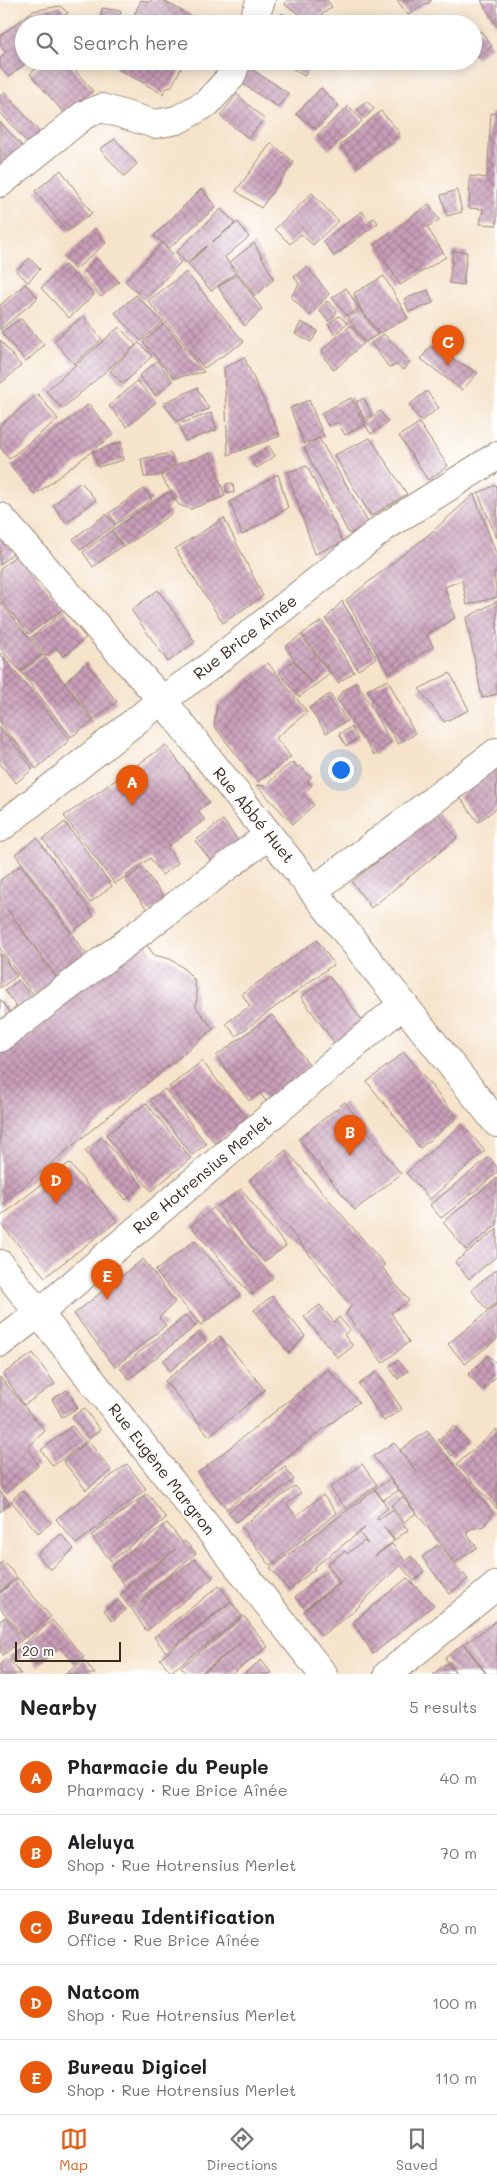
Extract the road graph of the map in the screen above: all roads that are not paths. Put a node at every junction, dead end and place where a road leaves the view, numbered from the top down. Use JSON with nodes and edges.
{"nodes":[{"id":1,"x":261,"y":0,"type":"edge"},
{"id":2,"x":255,"y":15,"type":"edge"},
{"id":3,"x":234,"y":70,"type":"edge"},
{"id":4,"x":0,"y":183,"type":"edge"},
{"id":5,"x":497,"y":456,"type":"edge"},
{"id":6,"x":0,"y":517,"type":"edge"},
{"id":7,"x":162,"y":700,"type":"junction"},
{"id":8,"x":497,"y":752,"type":"edge"},
{"id":9,"x":0,"y":828,"type":"edge"},
{"id":10,"x":269,"y":835,"type":"junction"},
{"id":11,"x":314,"y":890,"type":"junction"},
{"id":12,"x":403,"y":1004,"type":"junction"},
{"id":13,"x":0,"y":1038,"type":"edge"},
{"id":14,"x":497,"y":1123,"type":"edge"},
{"id":15,"x":0,"y":1264,"type":"edge"},
{"id":16,"x":39,"y":1313,"type":"junction"},
{"id":17,"x":0,"y":1343,"type":"edge"},
{"id":18,"x":497,"y":1585,"type":"edge"},
{"id":19,"x":323,"y":1674,"type":"edge"},
{"id":20,"x":388,"y":1674,"type":"edge"}],
"edges":[{"from":1,"to":2,"type":"street"},
{"from":3,"to":4,"type":"street"},
{"from":5,"to":7,"type":"street","name":"Rue Brice Aînée"},
{"from":6,"to":7,"type":"street","name":"Rue Abbé Huet"},
{"from":7,"to":9,"type":"street","name":"Rue Brice Aînée"},
{"from":7,"to":10,"type":"street","name":"Rue Abbé Huet"},
{"from":8,"to":11,"type":"street"},
{"from":10,"to":11,"type":"street","name":"Rue Abbé Huet"},
{"from":10,"to":13,"type":"street"},
{"from":11,"to":12,"type":"street","name":"Rue Abbé Huet"},
{"from":12,"to":14,"type":"street","name":"Rue Abbé Huet"},
{"from":12,"to":16,"type":"street","name":"Rue Hotrensius Merlet"},
{"from":15,"to":16,"type":"street","name":"Rue Eugène Margron"},
{"from":16,"to":17,"type":"street","name":"Rue Hotrensius Merlet"},
{"from":16,"to":19,"type":"street","name":"Rue Eugène Margron"},
{"from":18,"to":20,"type":"street"}]}
